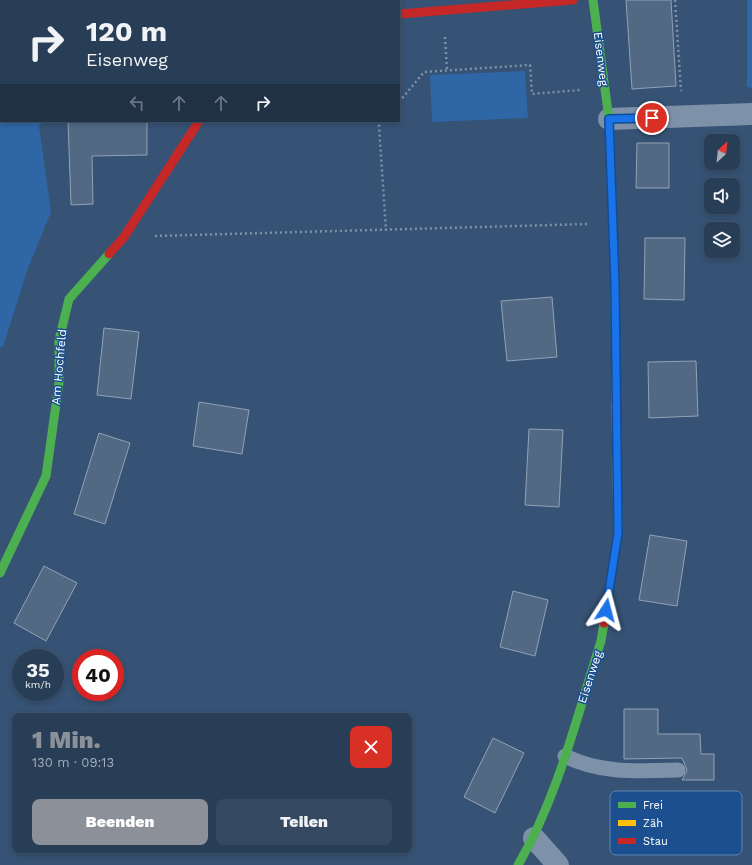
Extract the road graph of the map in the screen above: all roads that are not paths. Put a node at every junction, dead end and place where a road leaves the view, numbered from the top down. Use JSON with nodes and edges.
{"nodes":[{"id":1,"x":573,"y":0,"type":"edge"},
{"id":2,"x":594,"y":0,"type":"edge"},
{"id":3,"x":400,"y":14,"type":"edge"},
{"id":4,"x":752,"y":114,"type":"edge"},
{"id":5,"x":609,"y":119,"type":"junction"},
{"id":6,"x":198,"y":122,"type":"edge"},
{"id":7,"x":0,"y":573,"type":"edge"},
{"id":8,"x":565,"y":756,"type":"junction"},
{"id":9,"x":678,"y":770,"type":"dead end"},
{"id":10,"x":534,"y":838,"type":"junction"},
{"id":11,"x":518,"y":865,"type":"edge"},
{"id":12,"x":558,"y":865,"type":"edge"}],
"edges":[{"from":1,"to":3,"type":"street"},
{"from":2,"to":5,"type":"street","name":"Eisenweg"},
{"from":4,"to":5,"type":"street"},
{"from":5,"to":8,"type":"street","name":"Eisenweg"},
{"from":6,"to":7,"type":"street","name":"Am Hochfeld"},
{"from":8,"to":9,"type":"lane"},
{"from":8,"to":10,"type":"street","name":"Eisenweg"},
{"from":10,"to":11,"type":"street","name":"Eisenweg"},
{"from":10,"to":12,"type":"street"}]}
